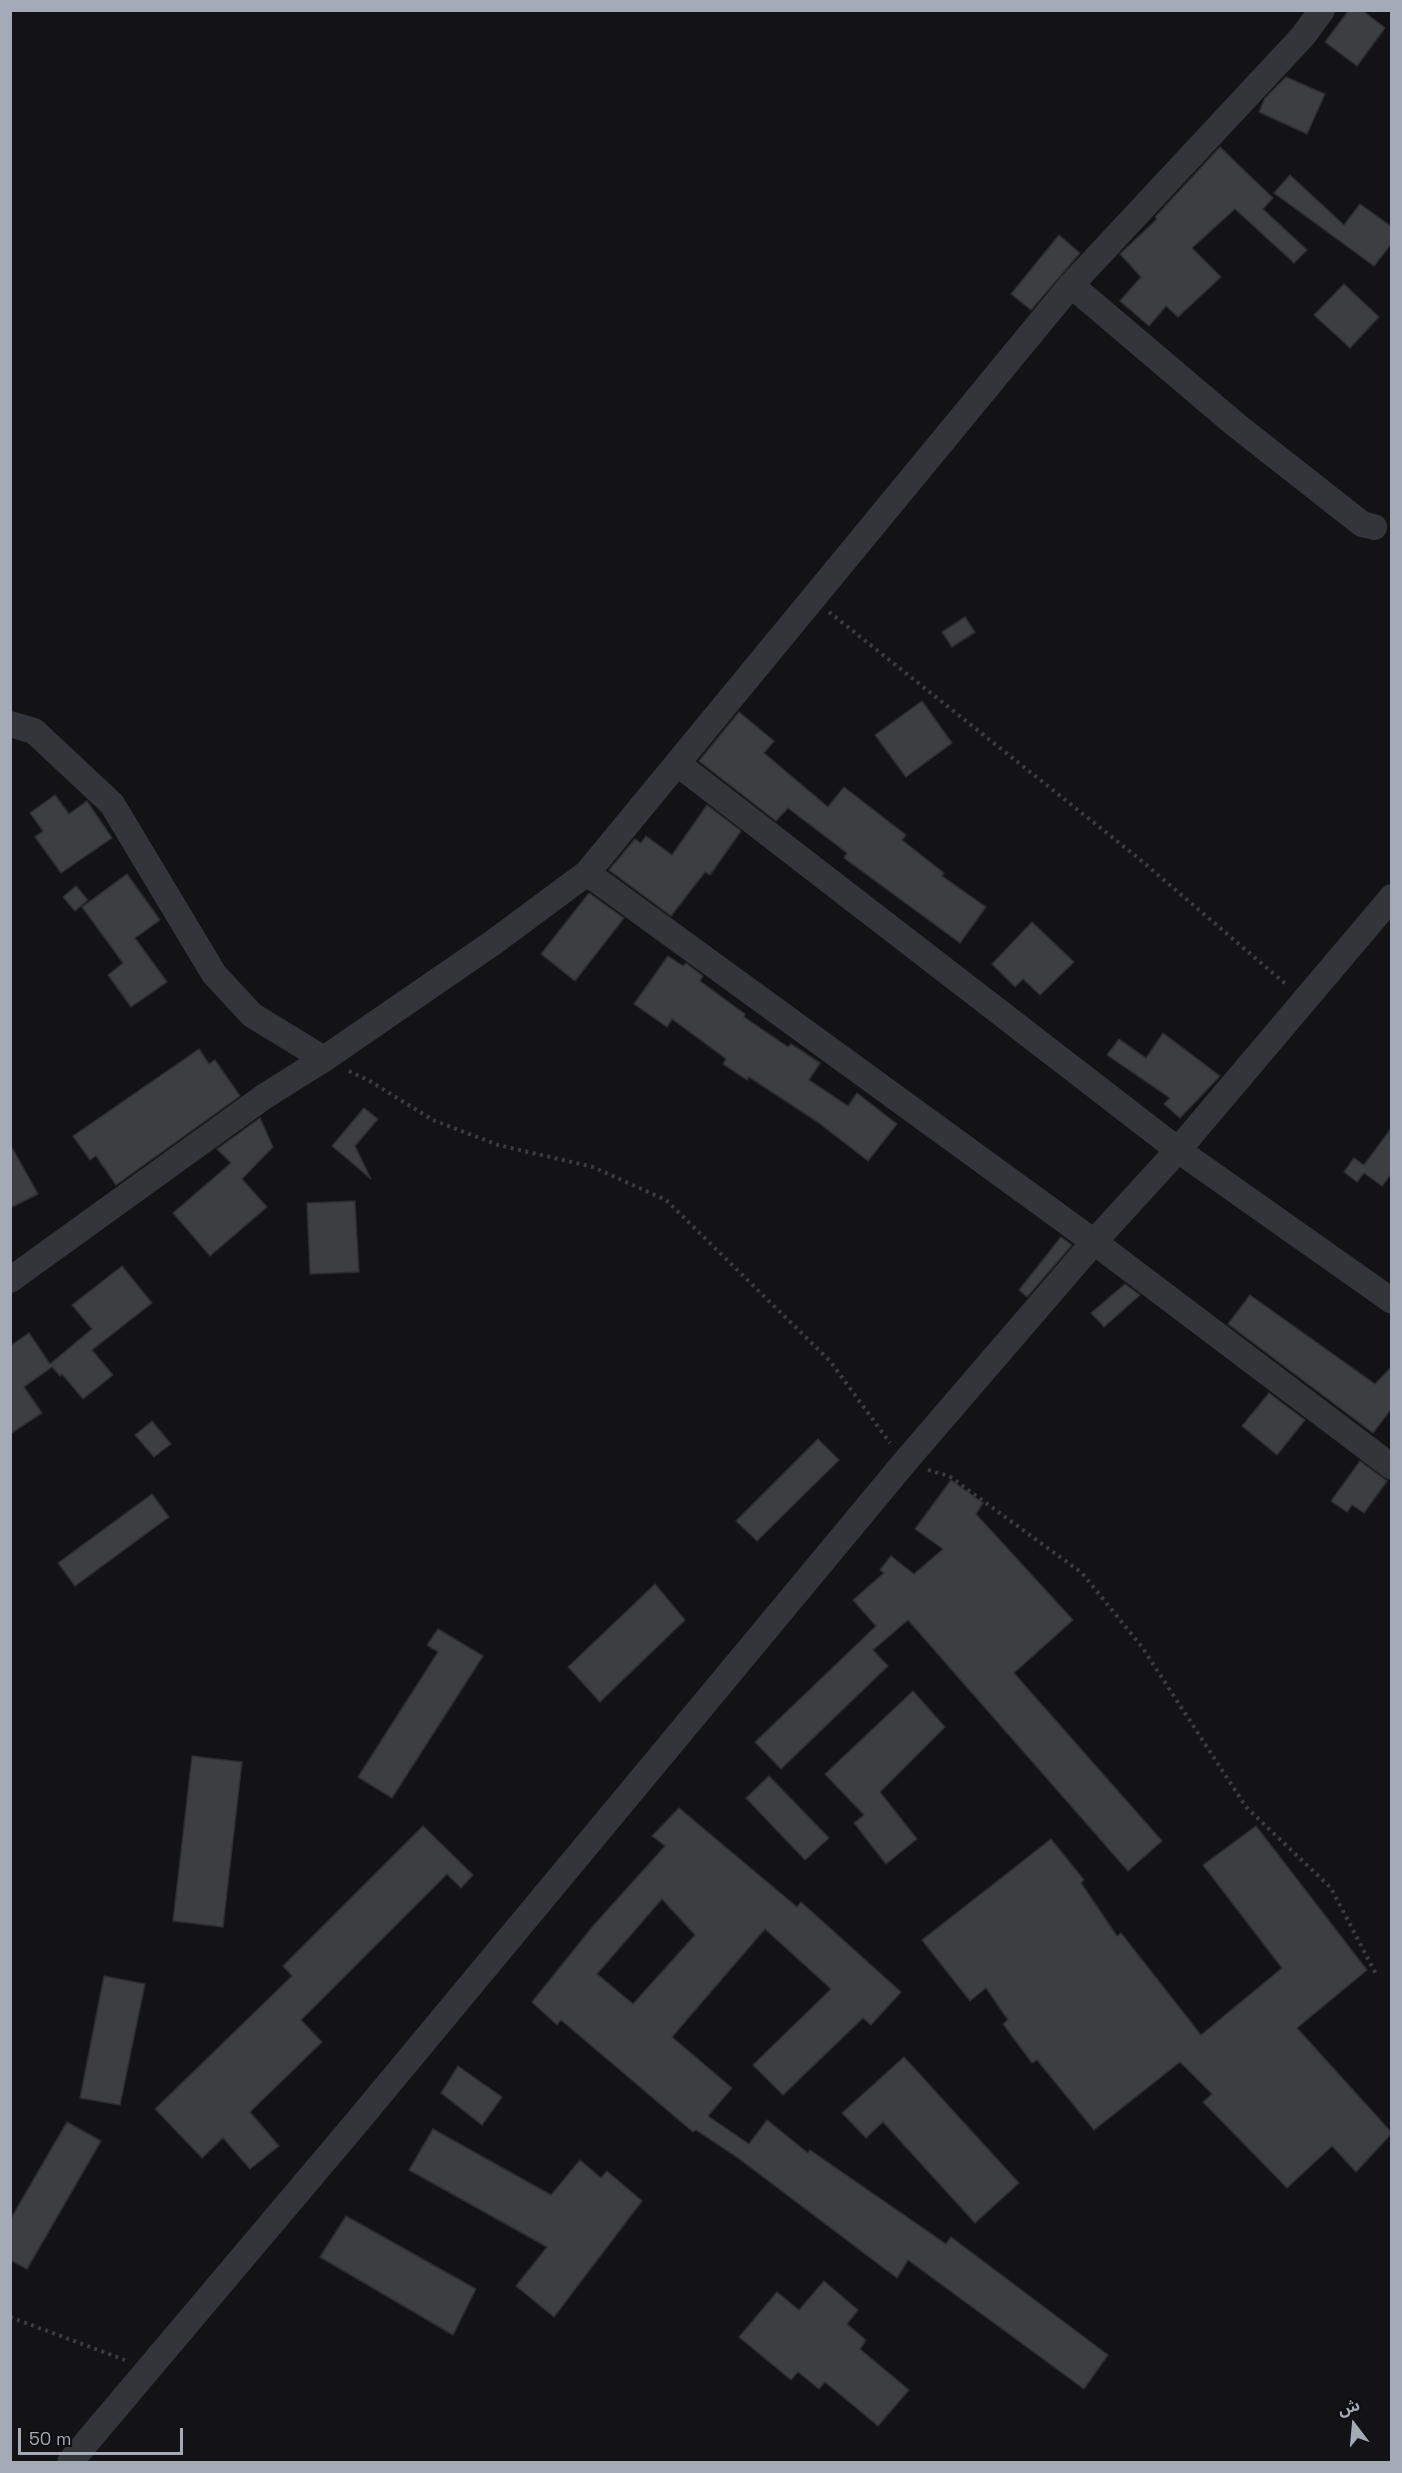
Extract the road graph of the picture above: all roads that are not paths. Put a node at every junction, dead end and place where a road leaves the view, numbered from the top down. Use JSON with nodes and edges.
{"nodes":[{"id":1,"x":1322,"y":10,"type":"edge"},
{"id":2,"x":1071,"y":285,"type":"junction"},
{"id":3,"x":1374,"y":527,"type":"dead end"},
{"id":4,"x":10,"y":724,"type":"edge"},
{"id":5,"x":678,"y":764,"type":"junction"},
{"id":6,"x":587,"y":873,"type":"junction"},
{"id":7,"x":1392,"y":897,"type":"edge"},
{"id":8,"x":324,"y":1059,"type":"junction"},
{"id":9,"x":1178,"y":1150,"type":"junction"},
{"id":10,"x":1094,"y":1242,"type":"junction"},
{"id":11,"x":10,"y":1280,"type":"edge"},
{"id":12,"x":1392,"y":1301,"type":"edge"},
{"id":13,"x":1392,"y":1467,"type":"edge"},
{"id":14,"x":70,"y":2463,"type":"edge"}],
"edges":[{"from":1,"to":2,"type":"street"},
{"from":2,"to":3,"type":"street"},
{"from":2,"to":5,"type":"street"},
{"from":4,"to":8,"type":"street"},
{"from":5,"to":6,"type":"street"},
{"from":5,"to":9,"type":"street"},
{"from":6,"to":8,"type":"street"},
{"from":6,"to":10,"type":"street"},
{"from":7,"to":9,"type":"street"},
{"from":8,"to":11,"type":"street"},
{"from":9,"to":10,"type":"street"},
{"from":9,"to":12,"type":"street"},
{"from":10,"to":13,"type":"street"},
{"from":10,"to":14,"type":"street"}]}
